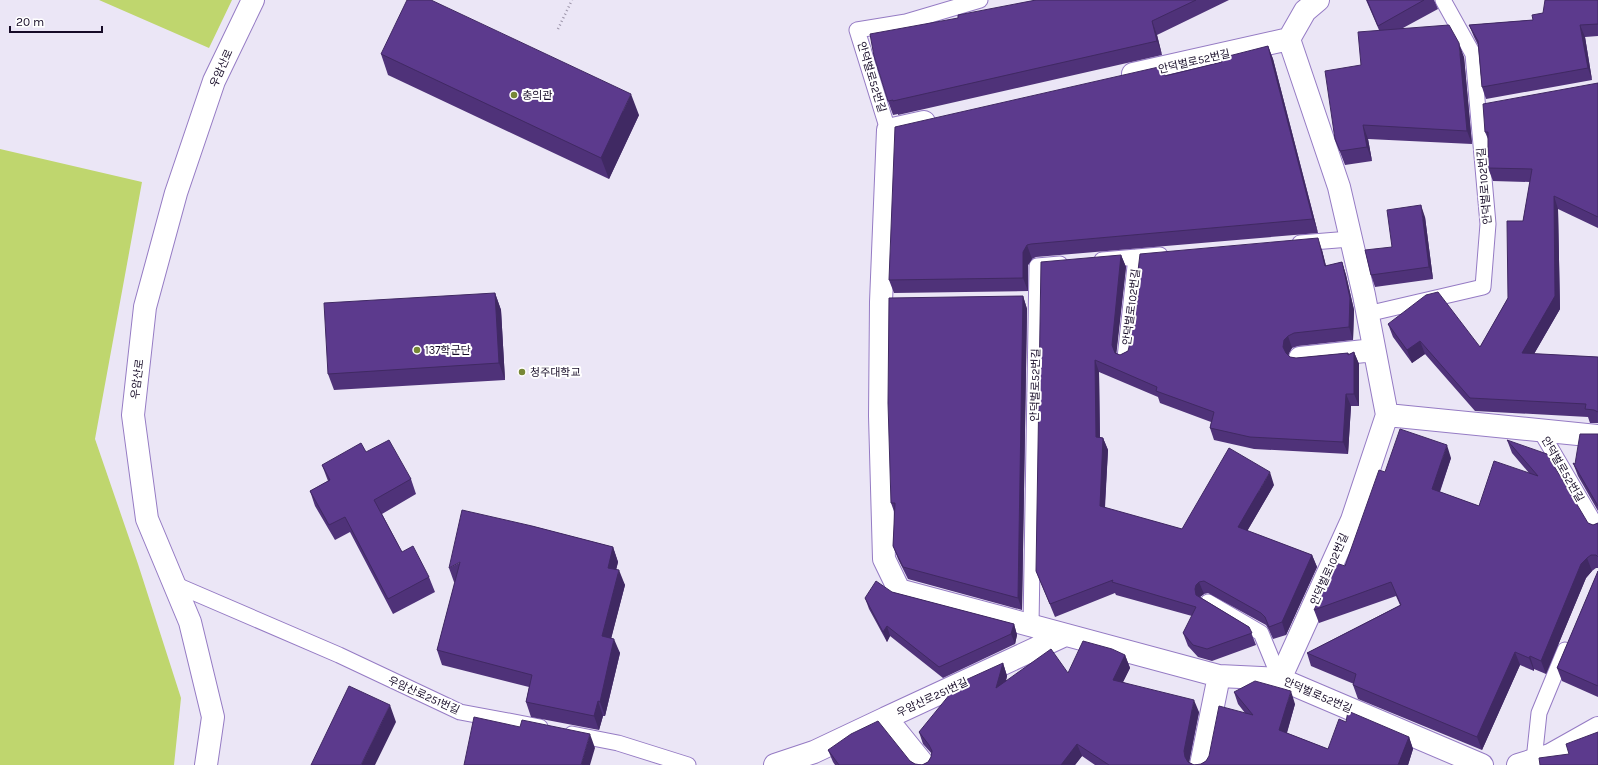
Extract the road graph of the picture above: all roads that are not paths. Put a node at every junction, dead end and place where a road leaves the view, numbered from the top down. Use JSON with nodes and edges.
{"nodes":[{"id":1,"x":253,"y":0,"type":"edge"},
{"id":2,"x":980,"y":0,"type":"edge"},
{"id":3,"x":1318,"y":0,"type":"edge"},
{"id":4,"x":1443,"y":0,"type":"edge"},
{"id":5,"x":1289,"y":39,"type":"junction"},
{"id":6,"x":1112,"y":79,"type":"edge"},
{"id":7,"x":1492,"y":107,"type":"edge"},
{"id":8,"x":1477,"y":110,"type":"junction"},
{"id":9,"x":942,"y":118,"type":"edge"},
{"id":10,"x":888,"y":130,"type":"junction"},
{"id":11,"x":1350,"y":239,"type":"junction"},
{"id":12,"x":1287,"y":244,"type":"edge"},
{"id":13,"x":1176,"y":254,"type":"edge"},
{"id":14,"x":1136,"y":257,"type":"junction"},
{"id":15,"x":1091,"y":261,"type":"edge"},
{"id":16,"x":1075,"y":262,"type":"edge"},
{"id":17,"x":1021,"y":300,"type":"edge"},
{"id":18,"x":1037,"y":300,"type":"junction"},
{"id":19,"x":1367,"y":314,"type":"junction"},
{"id":20,"x":1374,"y":350,"type":"junction"},
{"id":21,"x":1125,"y":358,"type":"edge"},
{"id":22,"x":1300,"y":358,"type":"edge"},
{"id":23,"x":1387,"y":415,"type":"junction"},
{"id":24,"x":1540,"y":430,"type":"junction"},
{"id":25,"x":1598,"y":436,"type":"edge"},
{"id":26,"x":1598,"y":529,"type":"edge"},
{"id":27,"x":174,"y":584,"type":"junction"},
{"id":28,"x":1208,"y":602,"type":"edge"},
{"id":29,"x":1031,"y":625,"type":"junction"},
{"id":30,"x":1065,"y":635,"type":"junction"},
{"id":31,"x":1569,"y":639,"type":"edge"},
{"id":32,"x":1219,"y":676,"type":"junction"},
{"id":33,"x":1280,"y":679,"type":"junction"},
{"id":34,"x":886,"y":718,"type":"junction"},
{"id":35,"x":1598,"y":728,"type":"edge"},
{"id":36,"x":1528,"y":763,"type":"edge"},
{"id":37,"x":206,"y":765,"type":"edge"},
{"id":38,"x":688,"y":765,"type":"edge"},
{"id":39,"x":776,"y":765,"type":"edge"},
{"id":40,"x":924,"y":765,"type":"edge"},
{"id":41,"x":1201,"y":765,"type":"edge"},
{"id":42,"x":1482,"y":765,"type":"edge"}],
"edges":[{"from":1,"to":27,"type":"street","name":"우암산로"},
{"from":2,"to":10,"type":"lane","name":"안덕벌로52번길"},
{"from":3,"to":5,"type":"street"},
{"from":4,"to":8,"type":"lane"},
{"from":5,"to":6,"type":"street","name":"안덕벌로52번길"},
{"from":5,"to":11,"type":"street","name":"안덕벌로102번길"},
{"from":7,"to":8,"type":"lane"},
{"from":8,"to":19,"type":"lane","name":"안덕벌로102번길"},
{"from":9,"to":10,"type":"street"},
{"from":10,"to":29,"type":"street","name":"안덕벌로52번길"},
{"from":11,"to":12,"type":"lane"},
{"from":11,"to":19,"type":"street","name":"안덕벌로102번길"},
{"from":13,"to":14,"type":"lane","name":"안덕벌로102번길"},
{"from":14,"to":15,"type":"lane","name":"안덕벌로102번길"},
{"from":14,"to":21,"type":"lane","name":"안덕벌로102번길"},
{"from":16,"to":18,"type":"lane","name":"안덕벌로52번길"},
{"from":17,"to":18,"type":"lane"},
{"from":18,"to":29,"type":"lane","name":"안덕벌로52번길"},
{"from":19,"to":20,"type":"street","name":"안덕벌로102번길"},
{"from":20,"to":22,"type":"street"},
{"from":20,"to":23,"type":"street","name":"안덕벌로102번길"},
{"from":23,"to":24,"type":"street"},
{"from":23,"to":33,"type":"street","name":"안덕벌로102번길"},
{"from":24,"to":25,"type":"street"},
{"from":24,"to":26,"type":"lane","name":"안덕벌로52번길"},
{"from":27,"to":37,"type":"street","name":"우암산로"},
{"from":27,"to":38,"type":"lane","name":"우암산로251번길"},
{"from":28,"to":33,"type":"lane"},
{"from":29,"to":30,"type":"street","name":"안덕벌로52번길"},
{"from":30,"to":32,"type":"street","name":"안덕벌로52번길"},
{"from":30,"to":34,"type":"street","name":"우암산로251번길"},
{"from":31,"to":36,"type":"lane"},
{"from":32,"to":33,"type":"street","name":"안덕벌로52번길"},
{"from":32,"to":41,"type":"street"},
{"from":33,"to":42,"type":"street","name":"안덕벌로52번길"},
{"from":34,"to":39,"type":"street","name":"우암산로251번길"},
{"from":34,"to":40,"type":"street","name":"우암산로251번길"},
{"from":35,"to":36,"type":"street"}]}
